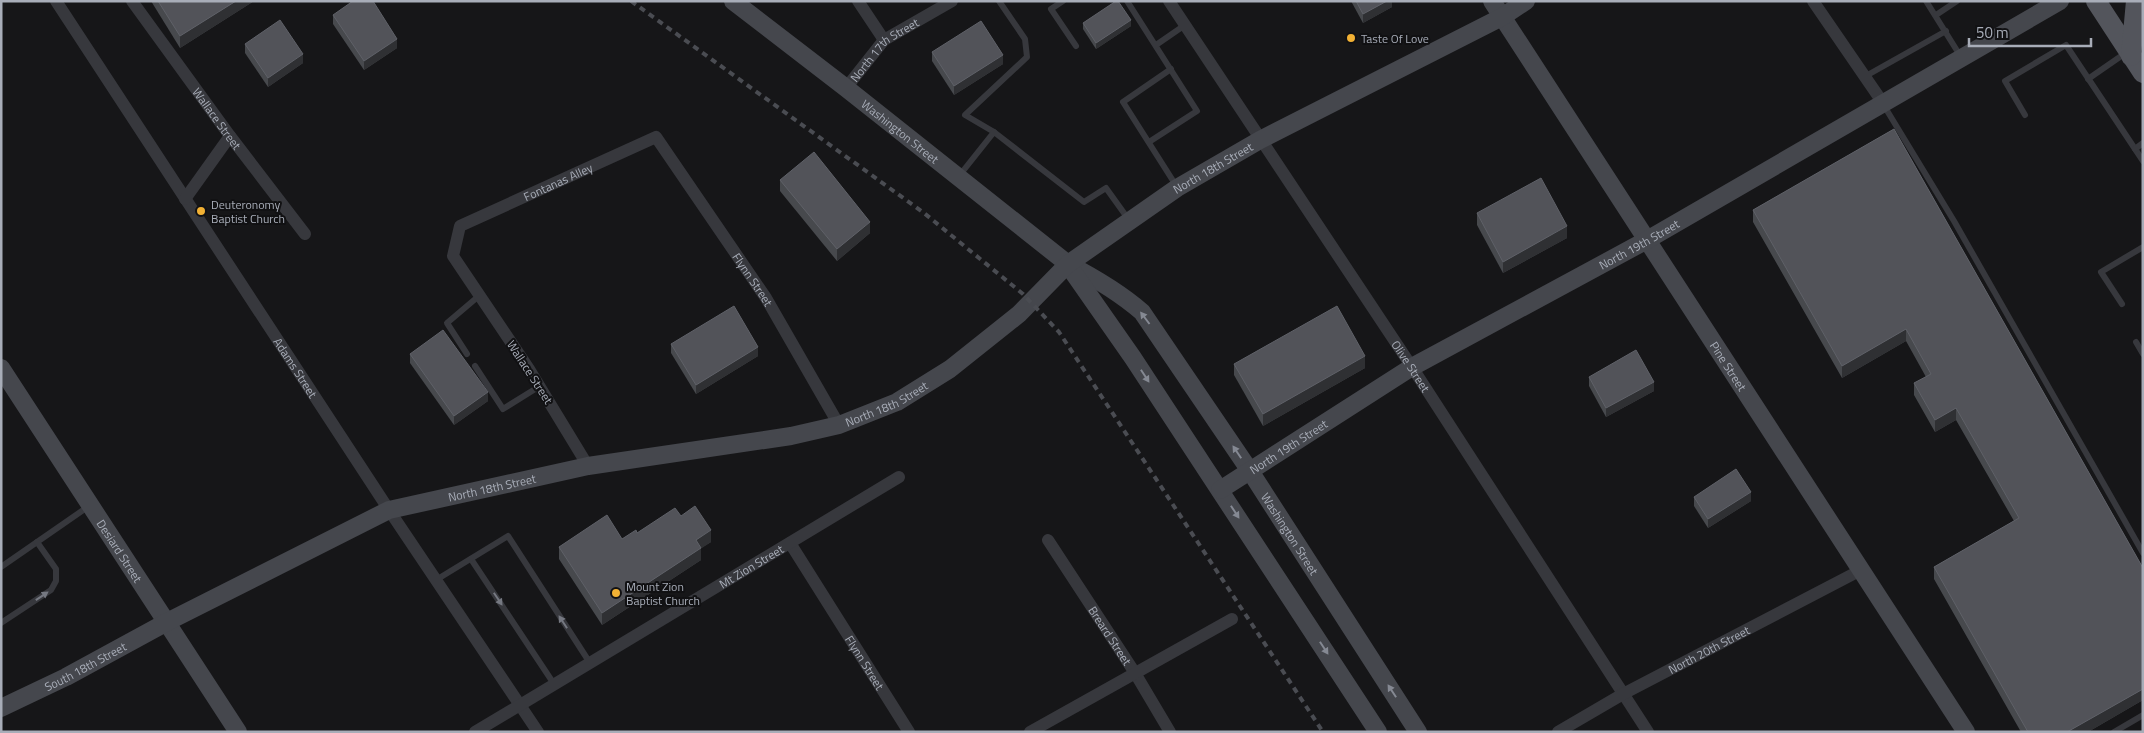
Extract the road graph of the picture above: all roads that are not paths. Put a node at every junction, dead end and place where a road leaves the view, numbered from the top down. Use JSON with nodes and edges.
{"nodes":[{"id":1,"x":56,"y":1,"type":"edge"},
{"id":2,"x":132,"y":1,"type":"edge"},
{"id":3,"x":733,"y":1,"type":"edge"},
{"id":4,"x":858,"y":1,"type":"edge"},
{"id":5,"x":952,"y":1,"type":"edge"},
{"id":6,"x":999,"y":1,"type":"edge"},
{"id":7,"x":1063,"y":1,"type":"edge"},
{"id":8,"x":1127,"y":1,"type":"edge"},
{"id":9,"x":1169,"y":1,"type":"edge"},
{"id":10,"x":1492,"y":1,"type":"edge"},
{"id":11,"x":1526,"y":1,"type":"edge"},
{"id":12,"x":1813,"y":1,"type":"edge"},
{"id":13,"x":1926,"y":1,"type":"edge"},
{"id":14,"x":1957,"y":1,"type":"edge"},
{"id":15,"x":2060,"y":1,"type":"edge"},
{"id":16,"x":2096,"y":1,"type":"edge"},
{"id":17,"x":2136,"y":1,"type":"edge"},
{"id":18,"x":1936,"y":15,"type":"junction"},
{"id":19,"x":1502,"y":17,"type":"junction"},
{"id":20,"x":1185,"y":24,"type":"junction"},
{"id":21,"x":1946,"y":30,"type":"junction"},
{"id":22,"x":884,"y":40,"type":"junction"},
{"id":23,"x":1156,"y":45,"type":"junction"},
{"id":24,"x":1076,"y":46,"type":"dead end"},
{"id":25,"x":2130,"y":53,"type":"junction"},
{"id":26,"x":1962,"y":58,"type":"junction"},
{"id":27,"x":1171,"y":69,"type":"junction"},
{"id":28,"x":2143,"y":74,"type":"edge"},
{"id":29,"x":1864,"y":78,"type":"junction"},
{"id":30,"x":2088,"y":79,"type":"junction"},
{"id":31,"x":846,"y":88,"type":"junction"},
{"id":32,"x":1883,"y":103,"type":"junction"},
{"id":33,"x":2025,"y":115,"type":"dead end"},
{"id":34,"x":994,"y":132,"type":"junction"},
{"id":35,"x":230,"y":136,"type":"junction"},
{"id":36,"x":656,"y":137,"type":"joint"},
{"id":37,"x":1260,"y":140,"type":"junction"},
{"id":38,"x":1149,"y":142,"type":"junction"},
{"id":39,"x":2143,"y":143,"type":"edge"},
{"id":40,"x":2135,"y":148,"type":"junction"},
{"id":41,"x":2143,"y":161,"type":"edge"},
{"id":42,"x":958,"y":177,"type":"junction"},
{"id":43,"x":1177,"y":188,"type":"junction"},
{"id":44,"x":185,"y":199,"type":"junction"},
{"id":45,"x":1130,"y":221,"type":"junction"},
{"id":46,"x":460,"y":226,"type":"joint"},
{"id":47,"x":305,"y":234,"type":"dead end"},
{"id":48,"x":1647,"y":240,"type":"junction"},
{"id":49,"x":2143,"y":247,"type":"edge"},
{"id":50,"x":1068,"y":264,"type":"junction"},
{"id":51,"x":480,"y":295,"type":"junction"},
{"id":52,"x":2122,"y":304,"type":"dead end"},
{"id":53,"x":2136,"y":342,"type":"dead end"},
{"id":54,"x":467,"y":354,"type":"dead end"},
{"id":55,"x":2143,"y":354,"type":"edge"},
{"id":56,"x":475,"y":366,"type":"dead end"},
{"id":57,"x":1412,"y":367,"type":"junction"},
{"id":58,"x":1,"y":368,"type":"edge"},
{"id":59,"x":540,"y":386,"type":"junction"},
{"id":60,"x":840,"y":426,"type":"junction"},
{"id":61,"x":588,"y":466,"type":"junction"},
{"id":62,"x":1250,"y":471,"type":"junction"},
{"id":63,"x":900,"y":477,"type":"dead end"},
{"id":64,"x":1220,"y":490,"type":"junction"},
{"id":65,"x":91,"y":505,"type":"junction"},
{"id":66,"x":389,"y":510,"type":"junction"},
{"id":67,"x":1048,"y":540,"type":"dead end"},
{"id":68,"x":37,"y":542,"type":"junction"},
{"id":69,"x":790,"y":542,"type":"junction"},
{"id":70,"x":2143,"y":553,"type":"edge"},
{"id":71,"x":471,"y":559,"type":"junction"},
{"id":72,"x":1,"y":567,"type":"edge"},
{"id":73,"x":1861,"y":570,"type":"junction"},
{"id":74,"x":436,"y":580,"type":"junction"},
{"id":75,"x":1232,"y":619,"type":"dead end"},
{"id":76,"x":166,"y":622,"type":"junction"},
{"id":77,"x":1,"y":623,"type":"edge"},
{"id":78,"x":590,"y":663,"type":"junction"},
{"id":79,"x":1135,"y":673,"type":"junction"},
{"id":80,"x":554,"y":684,"type":"junction"},
{"id":81,"x":1623,"y":694,"type":"junction"},
{"id":82,"x":520,"y":705,"type":"junction"},
{"id":83,"x":1,"y":708,"type":"edge"},
{"id":84,"x":2143,"y":715,"type":"edge"},
{"id":85,"x":238,"y":732,"type":"edge"},
{"id":86,"x":475,"y":732,"type":"edge"},
{"id":87,"x":538,"y":732,"type":"edge"},
{"id":88,"x":909,"y":732,"type":"edge"},
{"id":89,"x":1030,"y":732,"type":"edge"},
{"id":90,"x":1170,"y":732,"type":"edge"},
{"id":91,"x":1378,"y":732,"type":"edge"},
{"id":92,"x":1418,"y":732,"type":"edge"},
{"id":93,"x":1558,"y":732,"type":"edge"},
{"id":94,"x":1648,"y":732,"type":"edge"},
{"id":95,"x":1966,"y":732,"type":"edge"},
{"id":96,"x":2114,"y":732,"type":"edge"}],
"edges":[{"from":1,"to":44,"type":"street","name":"Adams Street"},
{"from":2,"to":35,"type":"street","name":"Wallace Street"},
{"from":3,"to":31,"type":"street","name":"Washington Street"},
{"from":4,"to":22,"type":"street"},
{"from":5,"to":22,"type":"street","name":"North 17th Street"},
{"from":6,"to":34,"type":"lane"},
{"from":7,"to":24,"type":"lane"},
{"from":8,"to":23,"type":"lane"},
{"from":9,"to":20,"type":"street","name":"Olive Street"},
{"from":10,"to":19,"type":"street","name":"Pine Street"},
{"from":11,"to":19,"type":"street","name":"North 18th Street"},
{"from":12,"to":29,"type":"street"},
{"from":13,"to":18,"type":"lane"},
{"from":14,"to":18,"type":"lane"},
{"from":15,"to":26,"type":"street","name":"North 19th Street"},
{"from":16,"to":25,"type":"main road"},
{"from":17,"to":25,"type":"main road"},
{"from":18,"to":21,"type":"lane"},
{"from":19,"to":37,"type":"street","name":"North 18th Street"},
{"from":19,"to":48,"type":"street","name":"Pine Street"},
{"from":20,"to":23,"type":"lane"},
{"from":20,"to":37,"type":"street","name":"Olive Street"},
{"from":21,"to":26,"type":"lane"},
{"from":21,"to":29,"type":"lane"},
{"from":22,"to":31,"type":"street","name":"North 17th Street"},
{"from":23,"to":27,"type":"lane"},
{"from":25,"to":28,"type":"main road"},
{"from":25,"to":30,"type":"lane"},
{"from":26,"to":32,"type":"street","name":"North 19th Street"},
{"from":27,"to":38,"type":"lane"},
{"from":27,"to":38,"type":"lane"},
{"from":29,"to":32,"type":"street"},
{"from":30,"to":33,"type":"lane"},
{"from":30,"to":40,"type":"lane"},
{"from":31,"to":42,"type":"street","name":"Washington Street"},
{"from":32,"to":48,"type":"street","name":"North 19th Street"},
{"from":32,"to":70,"type":"lane"},
{"from":34,"to":42,"type":"lane"},
{"from":34,"to":45,"type":"lane"},
{"from":35,"to":44,"type":"street"},
{"from":35,"to":47,"type":"street","name":"Wallace Street"},
{"from":36,"to":46,"type":"street","name":"Fontanas Alley"},
{"from":36,"to":60,"type":"street","name":"Flynn Street"},
{"from":37,"to":43,"type":"street","name":"North 18th Street"},
{"from":37,"to":57,"type":"street","name":"Olive Street"},
{"from":38,"to":43,"type":"lane"},
{"from":39,"to":40,"type":"lane"},
{"from":40,"to":41,"type":"lane"},
{"from":42,"to":50,"type":"street","name":"Washington Street"},
{"from":43,"to":45,"type":"street","name":"North 18th Street"},
{"from":44,"to":66,"type":"street","name":"Adams Street"},
{"from":45,"to":50,"type":"street","name":"North 18th Street"},
{"from":46,"to":51,"type":"street","name":"Wallace Street"},
{"from":48,"to":57,"type":"street","name":"North 19th Street"},
{"from":48,"to":73,"type":"street","name":"Pine Street"},
{"from":49,"to":52,"type":"lane"},
{"from":50,"to":60,"type":"street","name":"North 18th Street"},
{"from":62,"to":50,"type":"street","name":"Washington Street","one_way":true},
{"from":50,"to":64,"type":"street","name":"Washington Street","one_way":true},
{"from":51,"to":54,"type":"lane"},
{"from":51,"to":59,"type":"street","name":"Wallace Street"},
{"from":53,"to":55,"type":"lane"},
{"from":56,"to":59,"type":"lane"},
{"from":57,"to":62,"type":"street","name":"North 19th Street"},
{"from":57,"to":81,"type":"street","name":"Olive Street"},
{"from":58,"to":65,"type":"street","name":"Desiard Street"},
{"from":59,"to":61,"type":"street","name":"Wallace Street"},
{"from":60,"to":61,"type":"street","name":"North 18th Street"},
{"from":61,"to":66,"type":"street","name":"North 18th Street"},
{"from":62,"to":64,"type":"street","name":"North 19th Street"},
{"from":92,"to":62,"type":"street","name":"Washington Street","one_way":true},
{"from":63,"to":69,"type":"street","name":"Mt Zion Street"},
{"from":64,"to":91,"type":"street","name":"Washington Street","one_way":true},
{"from":65,"to":68,"type":"lane"},
{"from":65,"to":76,"type":"street","name":"Desiard Street"},
{"from":66,"to":74,"type":"street","name":"Adams Street"},
{"from":66,"to":76,"type":"street","name":"North 18th Street"},
{"from":67,"to":79,"type":"street","name":"Breard Street"},
{"from":68,"to":72,"type":"lane"},
{"from":77,"to":68,"type":"lane","one_way":true},
{"from":69,"to":78,"type":"street","name":"Mt Zion Street"},
{"from":69,"to":88,"type":"street","name":"Flynn Street"},
{"from":71,"to":74,"type":"lane"},
{"from":78,"to":71,"type":"lane","one_way":true},
{"from":71,"to":80,"type":"lane","one_way":true},
{"from":73,"to":81,"type":"street","name":"North 20th Street"},
{"from":73,"to":95,"type":"street","name":"Pine Street"},
{"from":74,"to":82,"type":"street","name":"Adams Street"},
{"from":75,"to":79,"type":"street"},
{"from":76,"to":83,"type":"street","name":"South 18th Street"},
{"from":76,"to":85,"type":"street","name":"Desiard Street"},
{"from":78,"to":80,"type":"street","name":"Mt Zion Street"},
{"from":79,"to":89,"type":"street"},
{"from":79,"to":90,"type":"street","name":"Breard Street"},
{"from":80,"to":82,"type":"street","name":"Mt Zion Street"},
{"from":81,"to":93,"type":"street","name":"North 20th Street"},
{"from":81,"to":94,"type":"street","name":"Olive Street"},
{"from":82,"to":86,"type":"street","name":"Mt Zion Street"},
{"from":82,"to":87,"type":"street","name":"Adams Street"},
{"from":84,"to":96,"type":"lane"}]}
